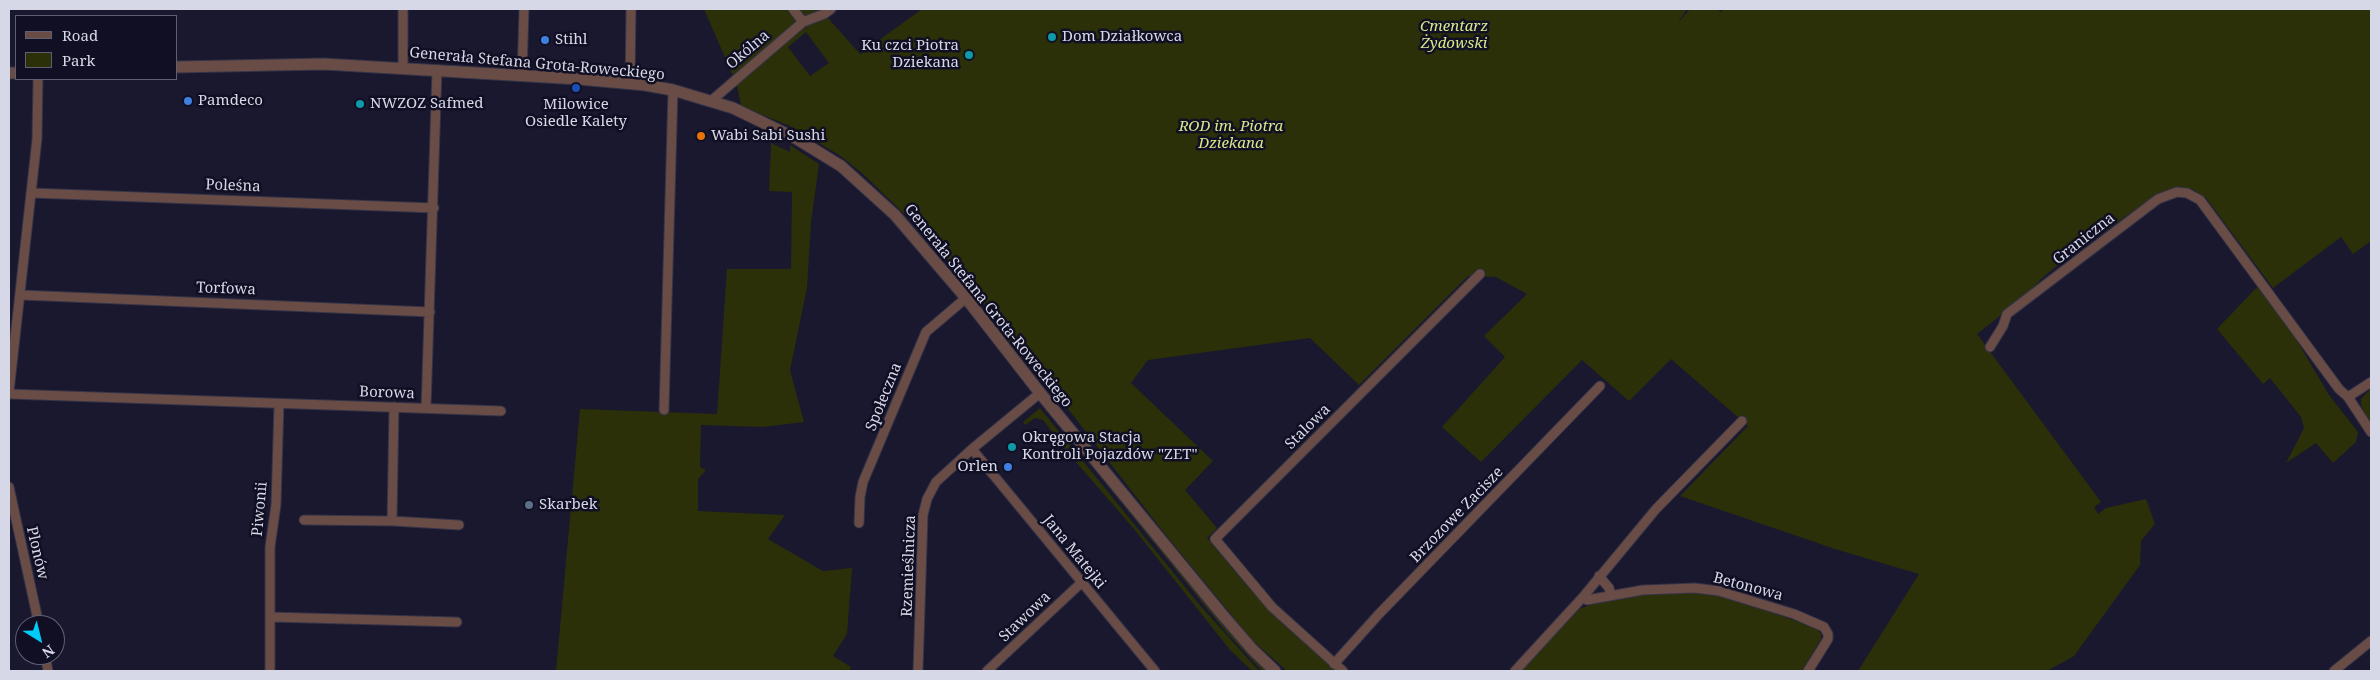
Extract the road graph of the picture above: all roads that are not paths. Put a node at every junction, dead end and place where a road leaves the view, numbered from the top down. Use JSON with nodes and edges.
{"nodes":[{"id":1,"x":402,"y":9,"type":"edge"},
{"id":2,"x":524,"y":9,"type":"edge"},
{"id":3,"x":631,"y":9,"type":"edge"},
{"id":4,"x":793,"y":9,"type":"edge"},
{"id":5,"x":831,"y":9,"type":"edge"},
{"id":6,"x":804,"y":22,"type":"junction"},
{"id":7,"x":178,"y":67,"type":"edge"},
{"id":8,"x":403,"y":68,"type":"junction"},
{"id":9,"x":437,"y":70,"type":"junction"},
{"id":10,"x":522,"y":76,"type":"junction"},
{"id":11,"x":38,"y":80,"type":"edge"},
{"id":12,"x":630,"y":84,"type":"junction"},
{"id":13,"x":673,"y":90,"type":"junction"},
{"id":14,"x":711,"y":100,"type":"junction"},
{"id":15,"x":32,"y":193,"type":"junction"},
{"id":16,"x":434,"y":208,"type":"junction"},
{"id":17,"x":1480,"y":274,"type":"dead end"},
{"id":18,"x":21,"y":295,"type":"junction"},
{"id":19,"x":966,"y":298,"type":"junction"},
{"id":20,"x":430,"y":312,"type":"junction"},
{"id":21,"x":1990,"y":347,"type":"dead end"},
{"id":22,"x":2371,"y":382,"type":"edge"},
{"id":23,"x":1600,"y":386,"type":"dead end"},
{"id":24,"x":9,"y":393,"type":"edge"},
{"id":25,"x":1040,"y":393,"type":"junction"},
{"id":26,"x":2348,"y":397,"type":"junction"},
{"id":27,"x":279,"y":404,"type":"junction"},
{"id":28,"x":394,"y":407,"type":"junction"},
{"id":29,"x":426,"y":408,"type":"junction"},
{"id":30,"x":664,"y":410,"type":"dead end"},
{"id":31,"x":501,"y":411,"type":"dead end"},
{"id":32,"x":1742,"y":421,"type":"dead end"},
{"id":33,"x":2371,"y":432,"type":"edge"},
{"id":34,"x":972,"y":449,"type":"junction"},
{"id":35,"x":9,"y":487,"type":"edge"},
{"id":36,"x":304,"y":520,"type":"dead end"},
{"id":37,"x":392,"y":521,"type":"junction"},
{"id":38,"x":859,"y":523,"type":"dead end"},
{"id":39,"x":459,"y":525,"type":"dead end"},
{"id":40,"x":1600,"y":576,"type":"junction"},
{"id":41,"x":1081,"y":583,"type":"junction"},
{"id":42,"x":1611,"y":595,"type":"junction"},
{"id":43,"x":1583,"y":596,"type":"junction"},
{"id":44,"x":37,"y":615,"type":"edge"},
{"id":45,"x":270,"y":617,"type":"junction"},
{"id":46,"x":457,"y":622,"type":"dead end"},
{"id":47,"x":2371,"y":641,"type":"edge"},
{"id":48,"x":1334,"y":664,"type":"junction"},
{"id":49,"x":1149,"y":669,"type":"edge"},
{"id":50,"x":270,"y":671,"type":"edge"},
{"id":51,"x":918,"y":671,"type":"edge"},
{"id":52,"x":988,"y":671,"type":"edge"},
{"id":53,"x":1275,"y":671,"type":"edge"},
{"id":54,"x":1342,"y":671,"type":"edge"},
{"id":55,"x":1515,"y":671,"type":"edge"},
{"id":56,"x":1808,"y":671,"type":"edge"},
{"id":57,"x":2334,"y":671,"type":"edge"}],
"edges":[{"from":1,"to":8,"type":"street"},
{"from":2,"to":10,"type":"street"},
{"from":3,"to":12,"type":"street"},
{"from":4,"to":6,"type":"street"},
{"from":5,"to":6,"type":"street","name":"Okólna"},
{"from":6,"to":14,"type":"street","name":"Okólna"},
{"from":7,"to":8,"type":"street","name":"Generała Stefana Grota-Roweckiego"},
{"from":8,"to":9,"type":"street","name":"Generała Stefana Grota-Roweckiego"},
{"from":9,"to":10,"type":"street","name":"Generała Stefana Grota-Roweckiego"},
{"from":9,"to":16,"type":"street","name":"Borowa"},
{"from":10,"to":12,"type":"street","name":"Generała Stefana Grota-Roweckiego"},
{"from":11,"to":15,"type":"street"},
{"from":12,"to":13,"type":"street","name":"Generała Stefana Grota-Roweckiego"},
{"from":13,"to":14,"type":"street","name":"Generała Stefana Grota-Roweckiego"},
{"from":13,"to":30,"type":"street"},
{"from":14,"to":19,"type":"street","name":"Generała Stefana Grota-Roweckiego"},
{"from":15,"to":16,"type":"street","name":"Poleśna"},
{"from":15,"to":18,"type":"street"},
{"from":16,"to":20,"type":"street","name":"Borowa"},
{"from":17,"to":48,"type":"street","name":"Stalowa"},
{"from":18,"to":20,"type":"street","name":"Torfowa"},
{"from":18,"to":24,"type":"street"},
{"from":19,"to":25,"type":"street","name":"Generała Stefana Grota-Roweckiego"},
{"from":19,"to":38,"type":"street","name":"Społeczna"},
{"from":20,"to":29,"type":"street","name":"Borowa"},
{"from":21,"to":26,"type":"street","name":"Graniczna"},
{"from":22,"to":26,"type":"street"},
{"from":23,"to":48,"type":"street","name":"Brzozowe Zacisze"},
{"from":24,"to":27,"type":"street","name":"Borowa"},
{"from":25,"to":34,"type":"street","name":"Rzemieślnicza"},
{"from":25,"to":53,"type":"street","name":"Generała Stefana Grota-Roweckiego"},
{"from":26,"to":33,"type":"street"},
{"from":27,"to":28,"type":"street","name":"Borowa"},
{"from":27,"to":45,"type":"street","name":"Piwonii"},
{"from":28,"to":29,"type":"street","name":"Borowa"},
{"from":28,"to":37,"type":"street"},
{"from":29,"to":31,"type":"street"},
{"from":32,"to":40,"type":"street"},
{"from":34,"to":41,"type":"street","name":"Jana Matejki"},
{"from":34,"to":51,"type":"street","name":"Rzemieślnicza"},
{"from":35,"to":44,"type":"street","name":"Plonów"},
{"from":36,"to":37,"type":"street"},
{"from":37,"to":39,"type":"street"},
{"from":40,"to":42,"type":"street"},
{"from":40,"to":43,"type":"street"},
{"from":41,"to":49,"type":"street","name":"Jana Matejki"},
{"from":41,"to":52,"type":"street","name":"Stawowa"},
{"from":42,"to":43,"type":"street","name":"Betonowa"},
{"from":42,"to":56,"type":"street","name":"Betonowa"},
{"from":43,"to":55,"type":"street"},
{"from":45,"to":46,"type":"street"},
{"from":45,"to":50,"type":"street","name":"Piwonii"},
{"from":47,"to":57,"type":"street"},
{"from":48,"to":54,"type":"street"}]}
